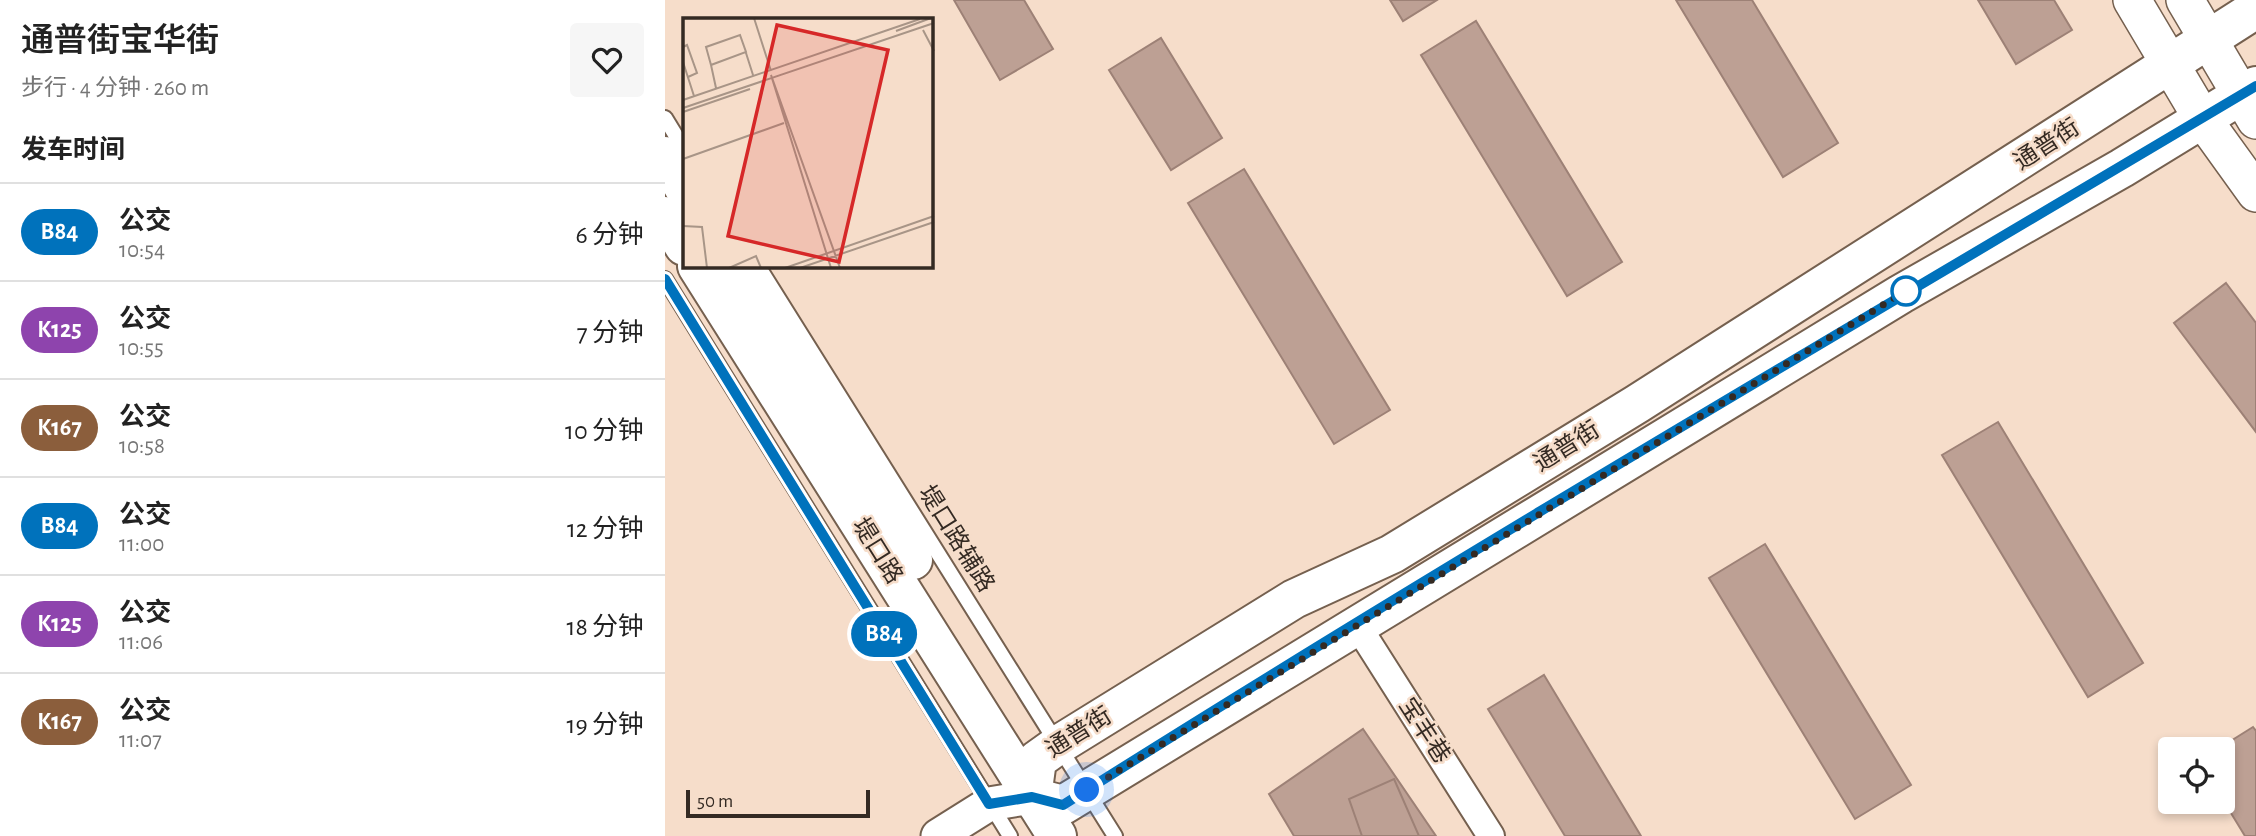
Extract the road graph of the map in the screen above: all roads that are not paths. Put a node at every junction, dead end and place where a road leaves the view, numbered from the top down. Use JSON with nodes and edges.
{"nodes":[{"id":1,"x":2132,"y":0,"type":"edge"},
{"id":2,"x":2185,"y":0,"type":"edge"},
{"id":3,"x":2256,"y":9,"type":"edge"},
{"id":4,"x":2208,"y":38,"type":"junction"},
{"id":5,"x":2170,"y":62,"type":"junction"},
{"id":6,"x":2251,"y":101,"type":"edge"},
{"id":7,"x":665,"y":118,"type":"edge"},
{"id":8,"x":2202,"y":118,"type":"junction"},
{"id":9,"x":683,"y":147,"type":"edge"},
{"id":10,"x":665,"y":156,"type":"edge"},
{"id":11,"x":683,"y":186,"type":"edge"},
{"id":12,"x":2256,"y":193,"type":"edge"},
{"id":13,"x":665,"y":216,"type":"edge"},
{"id":14,"x":683,"y":244,"type":"edge"},
{"id":15,"x":698,"y":268,"type":"edge"},
{"id":16,"x":734,"y":268,"type":"edge"},
{"id":17,"x":759,"y":268,"type":"edge"},
{"id":18,"x":665,"y":279,"type":"edge"},
{"id":19,"x":1357,"y":625,"type":"junction"},
{"id":20,"x":1048,"y":753,"type":"junction"},
{"id":21,"x":989,"y":804,"type":"junction"},
{"id":22,"x":1064,"y":813,"type":"edge"},
{"id":23,"x":937,"y":836,"type":"edge"},
{"id":24,"x":1010,"y":836,"type":"edge"},
{"id":25,"x":1115,"y":836,"type":"edge"},
{"id":26,"x":1491,"y":836,"type":"edge"}],
"edges":[{"from":1,"to":5,"type":"main road"},
{"from":2,"to":4,"type":"main road"},
{"from":3,"to":4,"type":"main road","name":"通普街"},
{"from":4,"to":5,"type":"main road","name":"通普街"},
{"from":4,"to":6,"type":"main road"},
{"from":5,"to":8,"type":"main road"},
{"from":5,"to":20,"type":"main road","name":"通普街"},
{"from":6,"to":8,"type":"main road","name":"通普街"},
{"from":7,"to":9,"type":"lane"},
{"from":8,"to":12,"type":"main road"},
{"from":8,"to":19,"type":"main road","name":"通普街"},
{"from":10,"to":11,"type":"main road"},
{"from":13,"to":14,"type":"main road"},
{"from":15,"to":22,"type":"main road","name":"堤口路"},
{"from":16,"to":20,"type":"main road","name":"堤口路"},
{"from":17,"to":20,"type":"lane","name":"堤口路辅路"},
{"from":18,"to":21,"type":"lane"},
{"from":19,"to":22,"type":"main road","name":"通普街"},
{"from":19,"to":26,"type":"street","name":"宝丰巷"},
{"from":20,"to":22,"type":"main road","name":"堤口路"},
{"from":21,"to":22,"type":"street"},
{"from":21,"to":23,"type":"street"},
{"from":21,"to":24,"type":"lane"},
{"from":22,"to":25,"type":"lane"}]}
